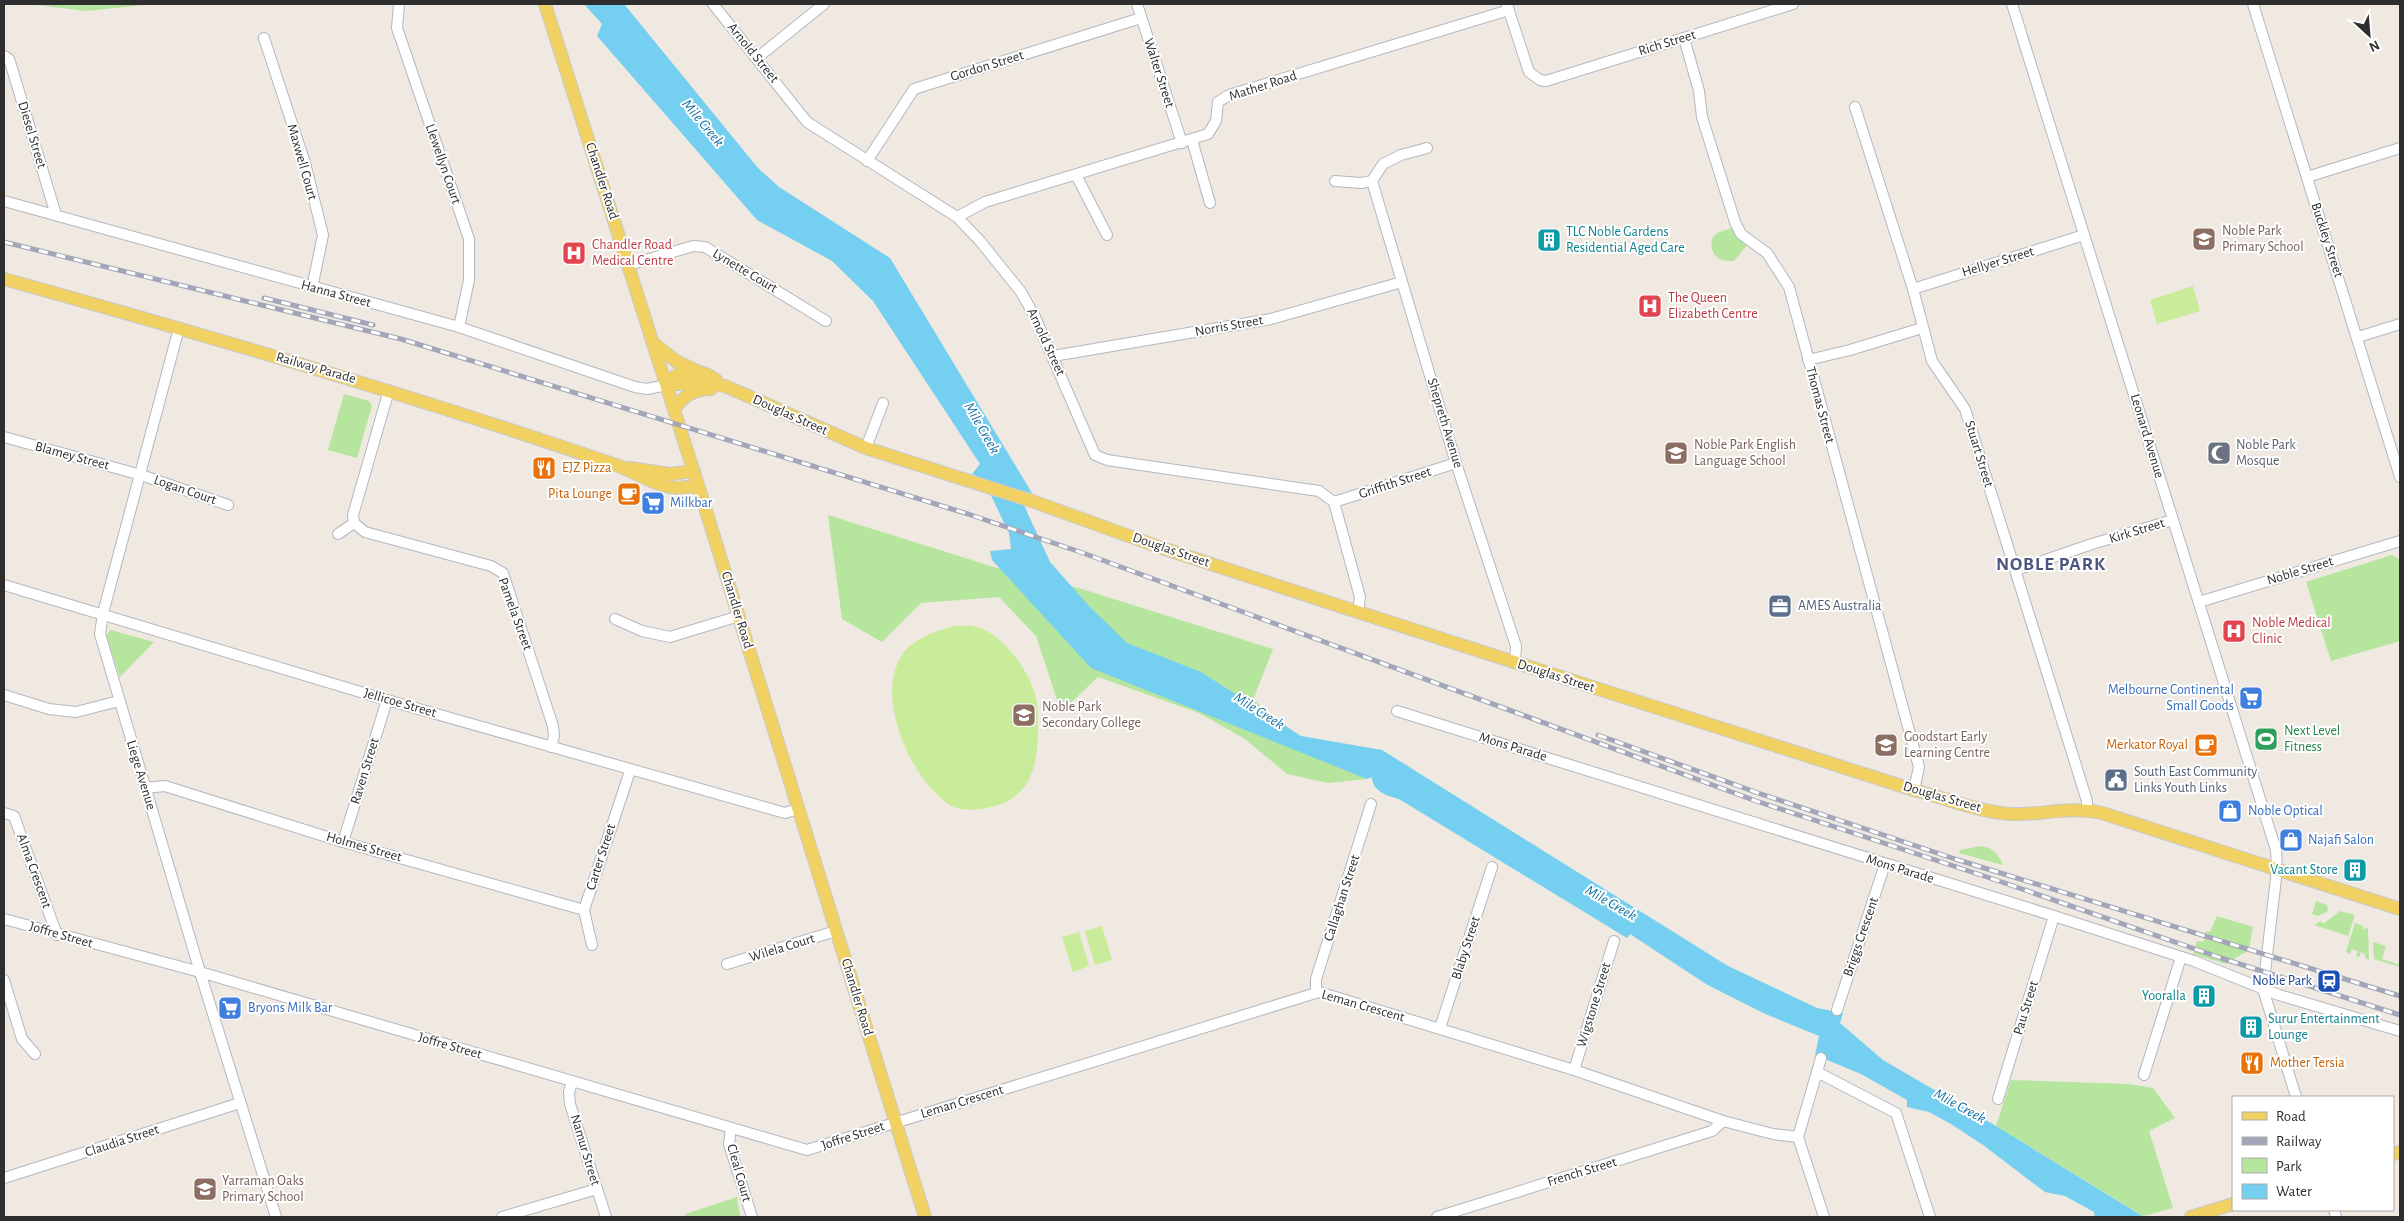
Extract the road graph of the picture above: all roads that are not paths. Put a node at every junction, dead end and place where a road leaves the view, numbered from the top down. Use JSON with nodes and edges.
{"nodes":[{"id":1,"x":399,"y":4,"type":"edge"},
{"id":2,"x":545,"y":4,"type":"edge"},
{"id":3,"x":713,"y":4,"type":"edge"},
{"id":4,"x":824,"y":4,"type":"edge"},
{"id":5,"x":1137,"y":4,"type":"edge"},
{"id":6,"x":1794,"y":4,"type":"edge"},
{"id":7,"x":2012,"y":4,"type":"edge"},
{"id":8,"x":2253,"y":4,"type":"edge"},
{"id":9,"x":1508,"y":7,"type":"edge"},
{"id":10,"x":1141,"y":18,"type":"junction"},
{"id":11,"x":264,"y":38,"type":"dead end"},
{"id":12,"x":1684,"y":38,"type":"junction"},
{"id":13,"x":4,"y":56,"type":"edge"},
{"id":14,"x":757,"y":58,"type":"junction"},
{"id":15,"x":1855,"y":107,"type":"dead end"},
{"id":16,"x":1187,"y":141,"type":"junction"},
{"id":17,"x":1427,"y":148,"type":"dead end"},
{"id":18,"x":2400,"y":148,"type":"edge"},
{"id":19,"x":867,"y":161,"type":"junction"},
{"id":20,"x":1076,"y":175,"type":"junction"},
{"id":21,"x":2307,"y":177,"type":"junction"},
{"id":22,"x":1335,"y":181,"type":"dead end"},
{"id":23,"x":1372,"y":181,"type":"junction"},
{"id":24,"x":4,"y":200,"type":"edge"},
{"id":25,"x":1210,"y":203,"type":"dead end"},
{"id":26,"x":56,"y":215,"type":"junction"},
{"id":27,"x":957,"y":217,"type":"junction"},
{"id":28,"x":1107,"y":235,"type":"dead end"},
{"id":29,"x":2084,"y":235,"type":"junction"},
{"id":30,"x":628,"y":265,"type":"junction"},
{"id":31,"x":4,"y":279,"type":"edge"},
{"id":32,"x":1402,"y":282,"type":"junction"},
{"id":33,"x":312,"y":288,"type":"junction"},
{"id":34,"x":1913,"y":289,"type":"junction"},
{"id":35,"x":826,"y":321,"type":"dead end"},
{"id":36,"x":2400,"y":324,"type":"edge"},
{"id":37,"x":459,"y":327,"type":"junction"},
{"id":38,"x":179,"y":328,"type":"junction"},
{"id":39,"x":1922,"y":328,"type":"junction"},
{"id":40,"x":2358,"y":337,"type":"junction"},
{"id":41,"x":653,"y":343,"type":"junction"},
{"id":42,"x":1053,"y":356,"type":"junction"},
{"id":43,"x":1808,"y":360,"type":"junction"},
{"id":44,"x":702,"y":373,"type":"junction"},
{"id":45,"x":667,"y":386,"type":"junction"},
{"id":46,"x":728,"y":387,"type":"junction"},
{"id":47,"x":389,"y":390,"type":"junction"},
{"id":48,"x":883,"y":403,"type":"dead end"},
{"id":49,"x":674,"y":408,"type":"junction"},
{"id":50,"x":4,"y":437,"type":"edge"},
{"id":51,"x":866,"y":448,"type":"junction"},
{"id":52,"x":1456,"y":463,"type":"junction"},
{"id":53,"x":625,"y":468,"type":"junction"},
{"id":54,"x":694,"y":470,"type":"junction"},
{"id":55,"x":141,"y":475,"type":"junction"},
{"id":56,"x":2400,"y":477,"type":"edge"},
{"id":57,"x":698,"y":485,"type":"junction"},
{"id":58,"x":1334,"y":502,"type":"junction"},
{"id":59,"x":228,"y":505,"type":"dead end"},
{"id":60,"x":2173,"y":520,"type":"junction"},
{"id":61,"x":354,"y":523,"type":"junction"},
{"id":62,"x":338,"y":534,"type":"dead end"},
{"id":63,"x":2400,"y":541,"type":"edge"},
{"id":64,"x":2016,"y":570,"type":"junction"},
{"id":65,"x":4,"y":585,"type":"edge"},
{"id":66,"x":2199,"y":602,"type":"junction"},
{"id":67,"x":1358,"y":612,"type":"junction"},
{"id":68,"x":103,"y":613,"type":"junction"},
{"id":69,"x":739,"y":616,"type":"junction"},
{"id":70,"x":614,"y":619,"type":"dead end"},
{"id":71,"x":1515,"y":663,"type":"junction"},
{"id":72,"x":4,"y":695,"type":"edge"},
{"id":73,"x":388,"y":700,"type":"junction"},
{"id":74,"x":119,"y":701,"type":"junction"},
{"id":75,"x":1397,"y":711,"type":"dead end"},
{"id":76,"x":551,"y":748,"type":"junction"},
{"id":77,"x":630,"y":771,"type":"junction"},
{"id":78,"x":145,"y":788,"type":"junction"},
{"id":79,"x":1914,"y":790,"type":"junction"},
{"id":80,"x":1372,"y":804,"type":"dead end"},
{"id":81,"x":798,"y":809,"type":"junction"},
{"id":82,"x":2087,"y":809,"type":"junction"},
{"id":83,"x":4,"y":813,"type":"edge"},
{"id":84,"x":343,"y":842,"type":"junction"},
{"id":85,"x":1886,"y":864,"type":"junction"},
{"id":86,"x":1492,"y":867,"type":"dead end"},
{"id":87,"x":2277,"y":870,"type":"junction"},
{"id":88,"x":2400,"y":909,"type":"edge"},
{"id":89,"x":584,"y":910,"type":"junction"},
{"id":90,"x":2054,"y":916,"type":"junction"},
{"id":91,"x":4,"y":919,"type":"edge"},
{"id":92,"x":836,"y":931,"type":"junction"},
{"id":93,"x":57,"y":935,"type":"junction"},
{"id":94,"x":1614,"y":941,"type":"dead end"},
{"id":95,"x":592,"y":945,"type":"dead end"},
{"id":96,"x":2181,"y":957,"type":"junction"},
{"id":97,"x":727,"y":964,"type":"dead end"},
{"id":98,"x":200,"y":972,"type":"junction"},
{"id":99,"x":4,"y":980,"type":"edge"},
{"id":100,"x":2263,"y":989,"type":"junction"},
{"id":101,"x":1316,"y":992,"type":"junction"},
{"id":102,"x":1837,"y":1010,"type":"dead end"},
{"id":103,"x":1440,"y":1028,"type":"junction"},
{"id":104,"x":2400,"y":1031,"type":"edge"},
{"id":105,"x":36,"y":1054,"type":"dead end"},
{"id":106,"x":1821,"y":1058,"type":"dead end"},
{"id":107,"x":1574,"y":1070,"type":"junction"},
{"id":108,"x":1817,"y":1072,"type":"junction"},
{"id":109,"x":2144,"y":1076,"type":"dead end"},
{"id":110,"x":572,"y":1082,"type":"junction"},
{"id":111,"x":2296,"y":1096,"type":"edge"},
{"id":112,"x":1998,"y":1100,"type":"dead end"},
{"id":113,"x":240,"y":1103,"type":"junction"},
{"id":114,"x":1723,"y":1121,"type":"junction"},
{"id":115,"x":896,"y":1123,"type":"junction"},
{"id":116,"x":730,"y":1128,"type":"junction"},
{"id":117,"x":1799,"y":1140,"type":"junction"},
{"id":118,"x":4,"y":1178,"type":"edge"},
{"id":119,"x":597,"y":1188,"type":"junction"},
{"id":120,"x":2232,"y":1204,"type":"edge"},
{"id":121,"x":276,"y":1217,"type":"edge"},
{"id":122,"x":502,"y":1217,"type":"edge"},
{"id":123,"x":606,"y":1217,"type":"edge"},
{"id":124,"x":752,"y":1217,"type":"edge"},
{"id":125,"x":925,"y":1217,"type":"edge"},
{"id":126,"x":1437,"y":1217,"type":"edge"},
{"id":127,"x":1824,"y":1217,"type":"edge"},
{"id":128,"x":1930,"y":1217,"type":"edge"},
{"id":129,"x":2191,"y":1217,"type":"edge"}],
"edges":[{"from":1,"to":37,"type":"street","name":"Llewellyn Court"},
{"from":2,"to":30,"type":"main road","name":"Chandler Road"},
{"from":3,"to":14,"type":"street","name":"Arnold Street"},
{"from":4,"to":14,"type":"street"},
{"from":5,"to":10,"type":"street","name":"Walter Street"},
{"from":6,"to":12,"type":"street","name":"Rich Street"},
{"from":7,"to":29,"type":"street","name":"Leonard Avenue"},
{"from":8,"to":21,"type":"street","name":"Buckley Street"},
{"from":9,"to":12,"type":"street","name":"Rich Street"},
{"from":9,"to":16,"type":"street","name":"Mather Road"},
{"from":10,"to":16,"type":"street","name":"Walter Street"},
{"from":10,"to":19,"type":"street","name":"Gordon Street"},
{"from":11,"to":33,"type":"street","name":"Maxwell Court"},
{"from":12,"to":43,"type":"street","name":"Thomas Street"},
{"from":13,"to":26,"type":"street","name":"Diesel Street"},
{"from":14,"to":19,"type":"street","name":"Arnold Street"},
{"from":15,"to":34,"type":"street","name":"Stuart Street"},
{"from":16,"to":20,"type":"street","name":"Mather Road"},
{"from":16,"to":25,"type":"street","name":"Walter Street"},
{"from":17,"to":23,"type":"street"},
{"from":18,"to":21,"type":"street"},
{"from":19,"to":27,"type":"street","name":"Arnold Street"},
{"from":20,"to":27,"type":"street","name":"Mather Road"},
{"from":20,"to":28,"type":"street"},
{"from":21,"to":40,"type":"street","name":"Buckley Street"},
{"from":22,"to":23,"type":"street"},
{"from":23,"to":32,"type":"street","name":"Shepreth Avenue"},
{"from":24,"to":26,"type":"street","name":"Hanna Street"},
{"from":26,"to":33,"type":"street","name":"Hanna Street"},
{"from":27,"to":42,"type":"street","name":"Arnold Street"},
{"from":29,"to":34,"type":"street","name":"Hellyer Street"},
{"from":29,"to":60,"type":"street","name":"Leonard Avenue"},
{"from":30,"to":35,"type":"street","name":"Lynette Court"},
{"from":30,"to":41,"type":"main road","name":"Chandler Road"},
{"from":31,"to":38,"type":"main road","name":"Railway Parade"},
{"from":32,"to":42,"type":"street","name":"Norris Street"},
{"from":32,"to":52,"type":"street","name":"Shepreth Avenue"},
{"from":33,"to":37,"type":"street","name":"Hanna Street"},
{"from":34,"to":39,"type":"street","name":"Stuart Street"},
{"from":36,"to":40,"type":"street"},
{"from":37,"to":45,"type":"street","name":"Hanna Street"},
{"from":38,"to":47,"type":"main road","name":"Railway Parade"},
{"from":38,"to":55,"type":"street","name":"Liege Avenue"},
{"from":39,"to":43,"type":"street"},
{"from":39,"to":64,"type":"street","name":"Stuart Street"},
{"from":40,"to":56,"type":"street","name":"Buckley Street"},
{"from":41,"to":44,"type":"main road","name":"Douglas Street"},
{"from":41,"to":45,"type":"main road","name":"Chandler Road"},
{"from":42,"to":58,"type":"street","name":"Arnold Street"},
{"from":43,"to":79,"type":"street","name":"Thomas Street"},
{"from":44,"to":45,"type":"main road"},
{"from":44,"to":46,"type":"main road","name":"Douglas Street"},
{"from":45,"to":46,"type":"main road","name":"Douglas Street"},
{"from":45,"to":49,"type":"main road","name":"Chandler Road"},
{"from":46,"to":49,"type":"main road"},
{"from":46,"to":51,"type":"main road","name":"Douglas Street"},
{"from":47,"to":53,"type":"main road","name":"Railway Parade"},
{"from":47,"to":61,"type":"street"},
{"from":48,"to":51,"type":"street"},
{"from":49,"to":54,"type":"main road","name":"Chandler Road"},
{"from":50,"to":55,"type":"street","name":"Blamey Street"},
{"from":51,"to":67,"type":"main road","name":"Douglas Street"},
{"from":52,"to":58,"type":"street","name":"Griffith Street"},
{"from":52,"to":71,"type":"street","name":"Shepreth Avenue"},
{"from":53,"to":54,"type":"main road","name":"Railway Parade"},
{"from":53,"to":57,"type":"main road","name":"Railway Parade"},
{"from":54,"to":57,"type":"main road","name":"Chandler Road"},
{"from":55,"to":59,"type":"street","name":"Logan Court"},
{"from":55,"to":68,"type":"street","name":"Liege Avenue"},
{"from":57,"to":69,"type":"main road","name":"Chandler Road"},
{"from":58,"to":67,"type":"street"},
{"from":60,"to":64,"type":"street","name":"Kirk Street"},
{"from":60,"to":66,"type":"street","name":"Leonard Avenue"},
{"from":61,"to":62,"type":"street"},
{"from":61,"to":76,"type":"street","name":"Pamela Street"},
{"from":63,"to":66,"type":"street","name":"Noble Street"},
{"from":64,"to":82,"type":"street","name":"Stuart Street"},
{"from":65,"to":68,"type":"street","name":"Jellicoe Street"},
{"from":66,"to":87,"type":"street","name":"Leonard Avenue"},
{"from":67,"to":71,"type":"main road","name":"Douglas Street"},
{"from":68,"to":73,"type":"street","name":"Jellicoe Street"},
{"from":68,"to":74,"type":"street","name":"Liege Avenue"},
{"from":69,"to":70,"type":"street"},
{"from":69,"to":81,"type":"main road","name":"Chandler Road"},
{"from":71,"to":79,"type":"main road","name":"Douglas Street"},
{"from":72,"to":74,"type":"street"},
{"from":73,"to":76,"type":"street","name":"Jellicoe Street"},
{"from":73,"to":84,"type":"street","name":"Raven Street"},
{"from":74,"to":78,"type":"street","name":"Liege Avenue"},
{"from":75,"to":85,"type":"street","name":"Mons Parade"},
{"from":76,"to":77,"type":"street","name":"Jellicoe Street"},
{"from":77,"to":81,"type":"street","name":"Jellicoe Street"},
{"from":77,"to":89,"type":"street","name":"Carter Street"},
{"from":78,"to":84,"type":"street","name":"Holmes Street"},
{"from":78,"to":98,"type":"street","name":"Liege Avenue"},
{"from":79,"to":82,"type":"main road","name":"Douglas Street"},
{"from":80,"to":101,"type":"street","name":"Callaghan Street"},
{"from":81,"to":92,"type":"main road","name":"Chandler Road"},
{"from":82,"to":87,"type":"main road","name":"Douglas Street"},
{"from":83,"to":93,"type":"street","name":"Alma Crescent"},
{"from":84,"to":89,"type":"street","name":"Holmes Street"},
{"from":85,"to":90,"type":"street","name":"Mons Parade"},
{"from":85,"to":102,"type":"street","name":"Briggs Crescent"},
{"from":86,"to":103,"type":"street","name":"Blaby Street"},
{"from":87,"to":88,"type":"main road","name":"Douglas Street"},
{"from":87,"to":100,"type":"street","name":"Leonard Avenue"},
{"from":89,"to":95,"type":"street"},
{"from":90,"to":96,"type":"street","name":"Mons Parade"},
{"from":90,"to":112,"type":"street","name":"Pau Street"},
{"from":91,"to":93,"type":"street","name":"Joffre Street"},
{"from":92,"to":97,"type":"street","name":"Wilela Court"},
{"from":92,"to":115,"type":"main road","name":"Chandler Road"},
{"from":93,"to":98,"type":"street","name":"Joffre Street"},
{"from":94,"to":107,"type":"street","name":"Wigstone Street"},
{"from":96,"to":100,"type":"street","name":"Mons Parade"},
{"from":96,"to":109,"type":"street"},
{"from":98,"to":110,"type":"street","name":"Joffre Street"},
{"from":98,"to":113,"type":"street","name":"Liege Avenue"},
{"from":99,"to":105,"type":"street"},
{"from":100,"to":104,"type":"street","name":"Mons Parade"},
{"from":100,"to":111,"type":"street"},
{"from":101,"to":103,"type":"street","name":"Leman Crescent"},
{"from":101,"to":115,"type":"street","name":"Leman Crescent"},
{"from":103,"to":107,"type":"street","name":"Leman Crescent"},
{"from":106,"to":108,"type":"street"},
{"from":107,"to":114,"type":"street","name":"Leman Crescent"},
{"from":108,"to":117,"type":"street"},
{"from":108,"to":128,"type":"street"},
{"from":110,"to":116,"type":"street","name":"Joffre Street"},
{"from":110,"to":119,"type":"street","name":"Namur Street"},
{"from":113,"to":118,"type":"street","name":"Claudia Street"},
{"from":113,"to":121,"type":"street","name":"Liege Avenue"},
{"from":114,"to":117,"type":"street","name":"Leman Crescent"},
{"from":114,"to":126,"type":"street","name":"French Street"},
{"from":115,"to":116,"type":"street","name":"Joffre Street"},
{"from":115,"to":125,"type":"main road","name":"Chandler Road"},
{"from":116,"to":124,"type":"street","name":"Cleal Court"},
{"from":117,"to":127,"type":"street"},
{"from":119,"to":122,"type":"street"},
{"from":119,"to":123,"type":"street","name":"Namur Street"},
{"from":120,"to":129,"type":"main road"}]}
